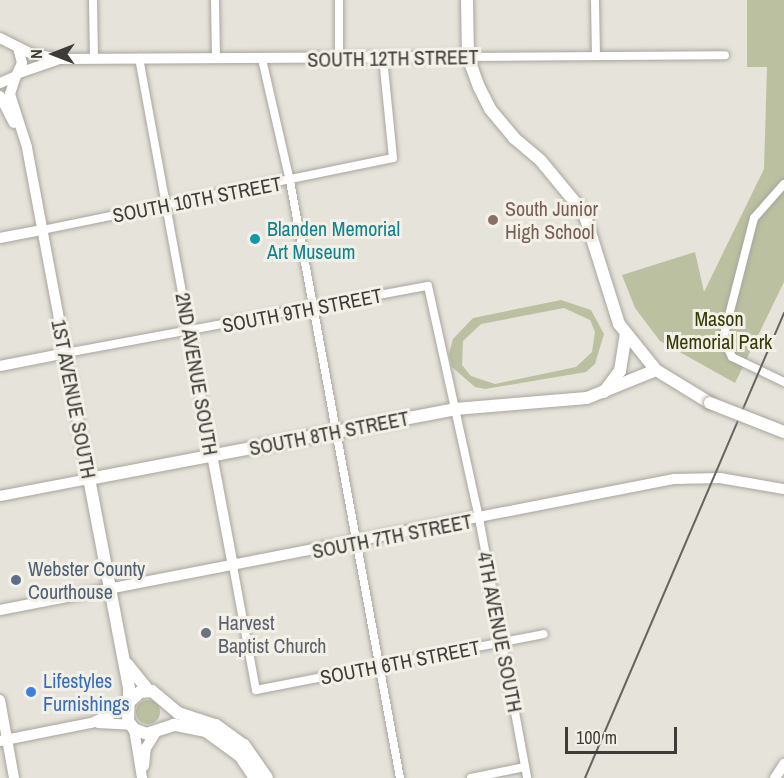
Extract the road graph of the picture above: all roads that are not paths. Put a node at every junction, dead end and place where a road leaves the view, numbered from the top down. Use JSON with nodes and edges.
{"nodes":[{"id":1,"x":93,"y":0,"type":"edge"},
{"id":2,"x":215,"y":0,"type":"edge"},
{"id":3,"x":339,"y":0,"type":"edge"},
{"id":4,"x":467,"y":0,"type":"edge"},
{"id":5,"x":595,"y":0,"type":"edge"},
{"id":6,"x":7,"y":40,"type":"edge"},
{"id":7,"x":725,"y":55,"type":"dead end"},
{"id":8,"x":596,"y":56,"type":"junction"},
{"id":9,"x":468,"y":57,"type":"junction"},
{"id":10,"x":94,"y":58,"type":"junction"},
{"id":11,"x":140,"y":58,"type":"junction"},
{"id":12,"x":339,"y":58,"type":"junction"},
{"id":13,"x":383,"y":58,"type":"junction"},
{"id":14,"x":61,"y":59,"type":"junction"},
{"id":15,"x":216,"y":59,"type":"junction"},
{"id":16,"x":262,"y":59,"type":"junction"},
{"id":17,"x":17,"y":75,"type":"junction"},
{"id":18,"x":0,"y":84,"type":"edge"},
{"id":19,"x":0,"y":96,"type":"edge"},
{"id":20,"x":27,"y":147,"type":"junction"},
{"id":21,"x":290,"y":181,"type":"junction"},
{"id":22,"x":784,"y":184,"type":"edge"},
{"id":23,"x":166,"y":206,"type":"junction"},
{"id":24,"x":42,"y":230,"type":"junction"},
{"id":25,"x":0,"y":238,"type":"edge"},
{"id":26,"x":428,"y":286,"type":"joint"},
{"id":27,"x":313,"y":308,"type":"junction"},
{"id":28,"x":190,"y":331,"type":"junction"},
{"id":29,"x":626,"y":334,"type":"junction"},
{"id":30,"x":66,"y":353,"type":"junction"},
{"id":31,"x":0,"y":366,"type":"edge"},
{"id":32,"x":656,"y":370,"type":"junction"},
{"id":33,"x":784,"y":382,"type":"edge"},
{"id":34,"x":603,"y":393,"type":"junction"},
{"id":35,"x":455,"y":409,"type":"junction"},
{"id":36,"x":337,"y":431,"type":"junction"},
{"id":37,"x":784,"y":432,"type":"edge"},
{"id":38,"x":212,"y":455,"type":"junction"},
{"id":39,"x":89,"y":479,"type":"junction"},
{"id":40,"x":784,"y":489,"type":"edge"},
{"id":41,"x":0,"y":495,"type":"edge"},
{"id":42,"x":478,"y":518,"type":"junction"},
{"id":43,"x":357,"y":543,"type":"junction"},
{"id":44,"x":233,"y":566,"type":"junction"},
{"id":45,"x":108,"y":590,"type":"junction"},
{"id":46,"x":0,"y":610,"type":"edge"},
{"id":47,"x":544,"y":634,"type":"dead end"},
{"id":48,"x":502,"y":642,"type":"junction"},
{"id":49,"x":121,"y":652,"type":"junction"},
{"id":50,"x":381,"y":666,"type":"junction"},
{"id":51,"x":256,"y":690,"type":"joint"},
{"id":52,"x":148,"y":691,"type":"junction"},
{"id":53,"x":0,"y":700,"type":"edge"},
{"id":54,"x":166,"y":702,"type":"junction"},
{"id":55,"x":128,"y":704,"type":"junction"},
{"id":56,"x":91,"y":723,"type":"junction"},
{"id":57,"x":133,"y":727,"type":"junction"},
{"id":58,"x":159,"y":730,"type":"junction"},
{"id":59,"x":4,"y":740,"type":"edge"},
{"id":60,"x":784,"y":764,"type":"edge"},
{"id":61,"x":525,"y":768,"type":"junction"},
{"id":62,"x":14,"y":778,"type":"edge"},
{"id":63,"x":144,"y":778,"type":"edge"},
{"id":64,"x":255,"y":778,"type":"edge"},
{"id":65,"x":267,"y":778,"type":"edge"},
{"id":66,"x":400,"y":778,"type":"edge"},
{"id":67,"x":471,"y":778,"type":"edge"},
{"id":68,"x":527,"y":778,"type":"edge"},
{"id":69,"x":776,"y":778,"type":"edge"}],
"edges":[{"from":1,"to":10,"type":"street"},
{"from":2,"to":15,"type":"street"},
{"from":3,"to":12,"type":"street"},
{"from":4,"to":9,"type":"main road"},
{"from":5,"to":8,"type":"street"},
{"from":6,"to":14,"type":"main road","name":"SOUTH 12TH STREET"},
{"from":6,"to":17,"type":"main road","name":"1ST AVENUE SOUTH"},
{"from":7,"to":8,"type":"street","name":"SOUTH 12TH STREET"},
{"from":8,"to":9,"type":"street","name":"SOUTH 12TH STREET"},
{"from":9,"to":13,"type":"main road","name":"SOUTH 12TH STREET"},
{"from":9,"to":29,"type":"main road"},
{"from":10,"to":11,"type":"main road","name":"SOUTH 12TH STREET"},
{"from":10,"to":14,"type":"main road","name":"SOUTH 12TH STREET"},
{"from":11,"to":15,"type":"main road","name":"SOUTH 12TH STREET"},
{"from":11,"to":23,"type":"street","name":"2ND AVENUE SOUTH"},
{"from":12,"to":13,"type":"main road","name":"SOUTH 12TH STREET"},
{"from":12,"to":16,"type":"main road","name":"SOUTH 12TH STREET"},
{"from":13,"to":21,"type":"street","name":"SOUTH 10TH STREET"},
{"from":14,"to":17,"type":"main road","name":"SOUTH 12TH STREET"},
{"from":15,"to":16,"type":"main road","name":"SOUTH 12TH STREET"},
{"from":16,"to":21,"type":"street"},
{"from":17,"to":18,"type":"main road","name":"SOUTH 12TH STREET"},
{"from":17,"to":20,"type":"main road","name":"1ST AVENUE SOUTH"},
{"from":19,"to":20,"type":"main road","name":"1ST AVENUE SOUTH"},
{"from":20,"to":24,"type":"main road","name":"1ST AVENUE SOUTH"},
{"from":21,"to":23,"type":"street","name":"SOUTH 10TH STREET"},
{"from":21,"to":27,"type":"street"},
{"from":22,"to":33,"type":"street"},
{"from":23,"to":24,"type":"street","name":"SOUTH 10TH STREET"},
{"from":23,"to":28,"type":"street","name":"2ND AVENUE SOUTH"},
{"from":24,"to":25,"type":"main road","name":"SOUTH 10TH STREET"},
{"from":24,"to":30,"type":"main road","name":"1ST AVENUE SOUTH"},
{"from":26,"to":27,"type":"street","name":"SOUTH 9TH STREET"},
{"from":26,"to":35,"type":"street","name":"4TH AVENUE SOUTH"},
{"from":27,"to":28,"type":"street","name":"SOUTH 9TH STREET"},
{"from":27,"to":36,"type":"street"},
{"from":28,"to":30,"type":"street","name":"SOUTH 9TH STREET"},
{"from":28,"to":38,"type":"street","name":"2ND AVENUE SOUTH"},
{"from":29,"to":32,"type":"main road"},
{"from":29,"to":34,"type":"main road"},
{"from":30,"to":31,"type":"main road","name":"SOUTH 9TH STREET"},
{"from":30,"to":39,"type":"main road","name":"1ST AVENUE SOUTH"},
{"from":32,"to":34,"type":"main road","name":"SOUTH 8TH STREET"},
{"from":32,"to":37,"type":"main road","bridge":true},
{"from":34,"to":35,"type":"main road","name":"SOUTH 8TH STREET"},
{"from":35,"to":36,"type":"main road","name":"SOUTH 8TH STREET"},
{"from":35,"to":42,"type":"street","name":"4TH AVENUE SOUTH"},
{"from":36,"to":38,"type":"main road","name":"SOUTH 8TH STREET"},
{"from":36,"to":43,"type":"street"},
{"from":38,"to":39,"type":"main road","name":"SOUTH 8TH STREET"},
{"from":38,"to":44,"type":"main road","name":"2ND AVENUE SOUTH"},
{"from":39,"to":41,"type":"main road","name":"SOUTH 8TH STREET"},
{"from":39,"to":45,"type":"main road","name":"1ST AVENUE SOUTH"},
{"from":40,"to":42,"type":"main road","name":"SOUTH 7TH STREET"},
{"from":42,"to":43,"type":"main road","name":"SOUTH 7TH STREET"},
{"from":42,"to":48,"type":"street","name":"4TH AVENUE SOUTH"},
{"from":43,"to":44,"type":"main road","name":"SOUTH 7TH STREET"},
{"from":43,"to":50,"type":"street"},
{"from":44,"to":45,"type":"main road","name":"SOUTH 7TH STREET"},
{"from":44,"to":51,"type":"street","name":"2ND AVENUE SOUTH"},
{"from":45,"to":46,"type":"main road","name":"SOUTH 7TH STREET"},
{"from":45,"to":49,"type":"main road","name":"1ST AVENUE SOUTH"},
{"from":47,"to":48,"type":"street","name":"SOUTH 6TH STREET"},
{"from":48,"to":50,"type":"street","name":"SOUTH 6TH STREET"},
{"from":48,"to":61,"type":"street","name":"4TH AVENUE SOUTH"},
{"from":49,"to":52,"type":"main road","name":"1ST AVENUE SOUTH"},
{"from":49,"to":55,"type":"main road","name":"1ST AVENUE SOUTH"},
{"from":50,"to":51,"type":"street","name":"SOUTH 6TH STREET"},
{"from":50,"to":66,"type":"street"},
{"from":52,"to":54,"type":"main road","name":"1ST AVENUE SOUTH"},
{"from":52,"to":55,"type":"main road"},
{"from":53,"to":59,"type":"main road"},
{"from":54,"to":58,"type":"main road","name":"1ST AVENUE SOUTH"},
{"from":54,"to":65,"type":"main road"},
{"from":55,"to":56,"type":"main road"},
{"from":55,"to":57,"type":"main road","name":"1ST AVENUE SOUTH"},
{"from":56,"to":57,"type":"main road"},
{"from":56,"to":59,"type":"main road"},
{"from":57,"to":58,"type":"main road"},
{"from":57,"to":63,"type":"main road","name":"1ST AVENUE SOUTH"},
{"from":58,"to":63,"type":"main road","name":"1ST AVENUE SOUTH"},
{"from":58,"to":64,"type":"main road"},
{"from":59,"to":62,"type":"main road"},
{"from":60,"to":69,"type":"main road"},
{"from":61,"to":67,"type":"street"},
{"from":61,"to":68,"type":"street","name":"4TH AVENUE SOUTH"}]}
